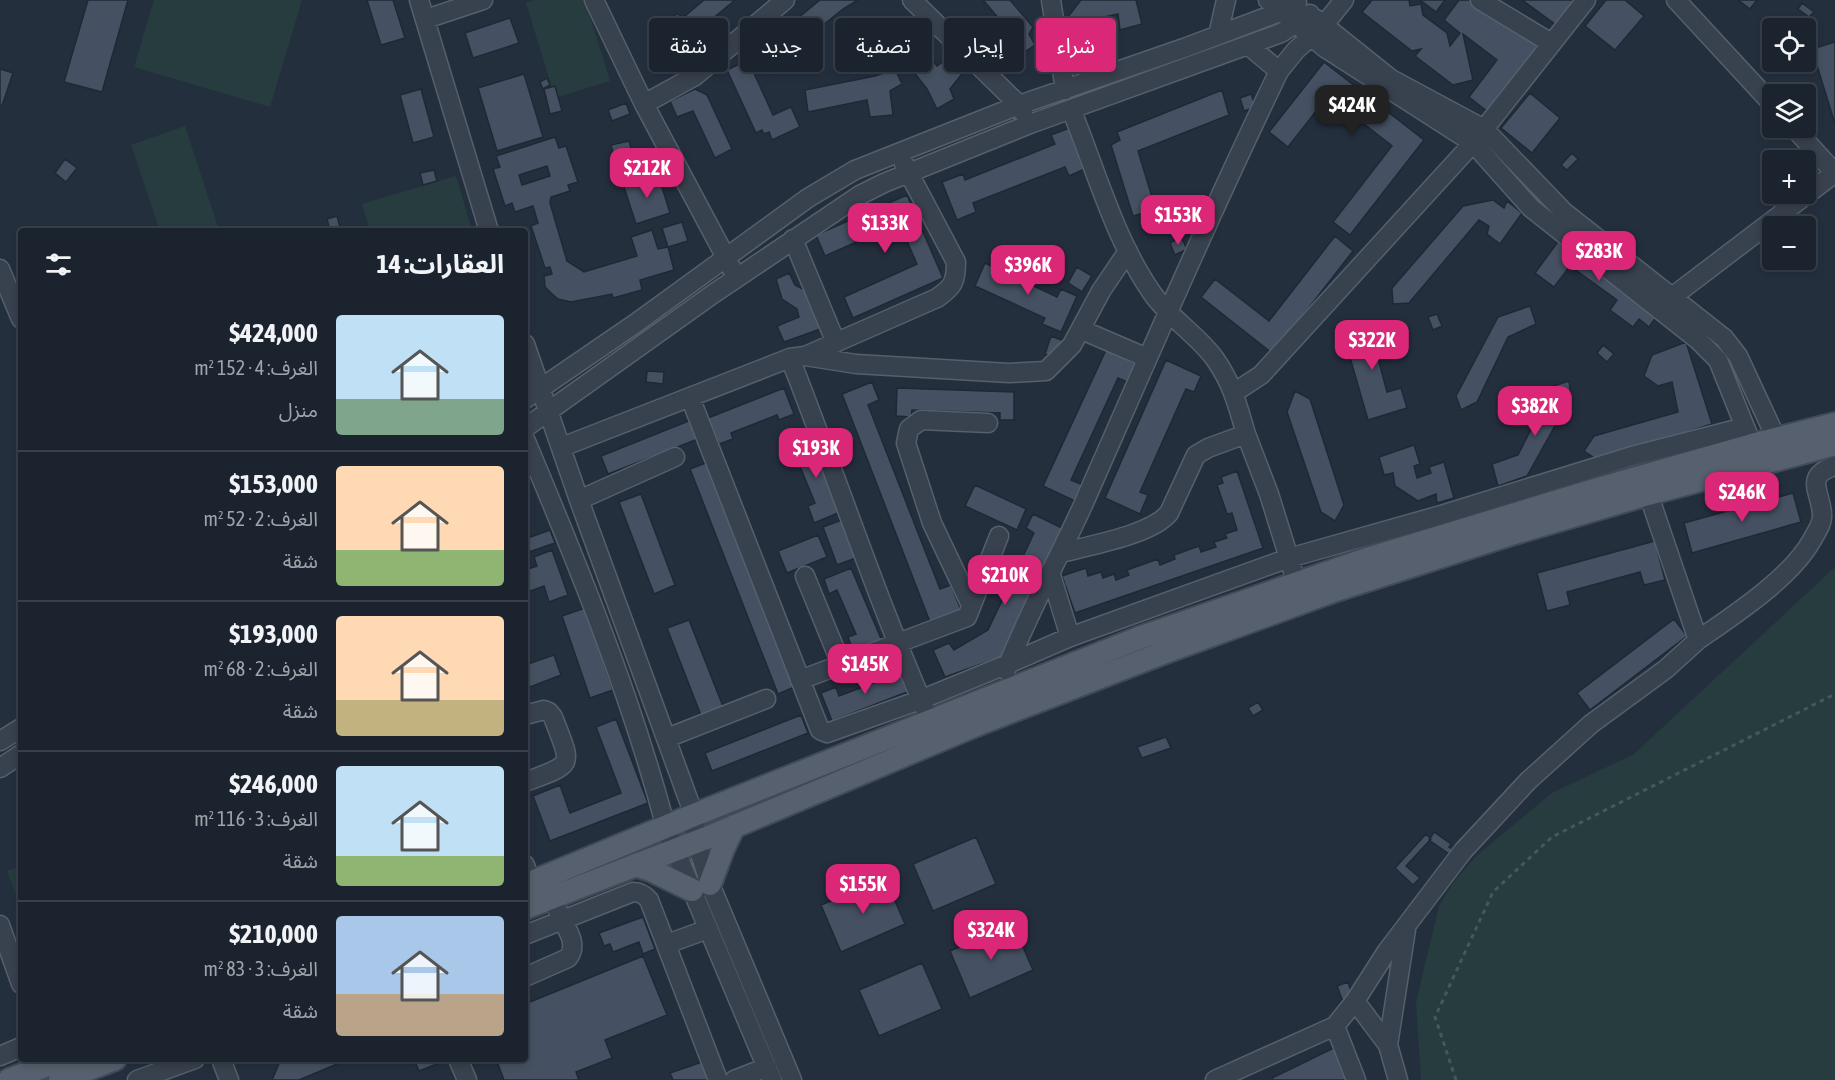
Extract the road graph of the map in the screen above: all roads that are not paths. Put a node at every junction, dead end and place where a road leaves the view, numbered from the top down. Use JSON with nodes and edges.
{"nodes":[{"id":1,"x":419,"y":0,"type":"edge"},
{"id":2,"x":483,"y":0,"type":"edge"},
{"id":3,"x":594,"y":0,"type":"edge"},
{"id":4,"x":785,"y":0,"type":"edge"},
{"id":5,"x":912,"y":0,"type":"edge"},
{"id":6,"x":1053,"y":0,"type":"edge"},
{"id":7,"x":1226,"y":0,"type":"edge"},
{"id":8,"x":1344,"y":0,"type":"edge"},
{"id":9,"x":1480,"y":0,"type":"edge"},
{"id":10,"x":1586,"y":0,"type":"edge"},
{"id":11,"x":1676,"y":0,"type":"edge"},
{"id":12,"x":1298,"y":14,"type":"edge"},
{"id":13,"x":426,"y":19,"type":"junction"},
{"id":14,"x":1218,"y":35,"type":"junction"},
{"id":15,"x":1551,"y":44,"type":"junction"},
{"id":16,"x":1249,"y":46,"type":"junction"},
{"id":17,"x":1279,"y":71,"type":"junction"},
{"id":18,"x":1065,"y":90,"type":"junction"},
{"id":19,"x":1762,"y":93,"type":"edge"},
{"id":20,"x":644,"y":104,"type":"junction"},
{"id":21,"x":1019,"y":105,"type":"junction"},
{"id":22,"x":1071,"y":109,"type":"junction"},
{"id":23,"x":1030,"y":124,"type":"junction"},
{"id":24,"x":1478,"y":136,"type":"junction"},
{"id":25,"x":1803,"y":138,"type":"edge"},
{"id":26,"x":896,"y":152,"type":"junction"},
{"id":27,"x":910,"y":174,"type":"junction"},
{"id":28,"x":488,"y":228,"type":"edge"},
{"id":29,"x":793,"y":239,"type":"junction"},
{"id":30,"x":1128,"y":250,"type":"junction"},
{"id":31,"x":727,"y":257,"type":"junction"},
{"id":32,"x":0,"y":269,"type":"edge"},
{"id":33,"x":737,"y":278,"type":"junction"},
{"id":34,"x":1672,"y":297,"type":"junction"},
{"id":35,"x":18,"y":312,"type":"edge"},
{"id":36,"x":1167,"y":313,"type":"junction"},
{"id":37,"x":1082,"y":330,"type":"junction"},
{"id":38,"x":836,"y":343,"type":"junction"},
{"id":39,"x":797,"y":357,"type":"junction"},
{"id":40,"x":1147,"y":358,"type":"junction"},
{"id":41,"x":528,"y":365,"type":"edge"},
{"id":42,"x":1235,"y":392,"type":"junction"},
{"id":43,"x":532,"y":394,"type":"edge"},
{"id":44,"x":690,"y":397,"type":"junction"},
{"id":45,"x":549,"y":411,"type":"junction"},
{"id":46,"x":988,"y":423,"type":"dead end"},
{"id":47,"x":1835,"y":424,"type":"edge"},
{"id":48,"x":528,"y":426,"type":"edge"},
{"id":49,"x":1246,"y":434,"type":"junction"},
{"id":50,"x":1835,"y":444,"type":"edge"},
{"id":51,"x":528,"y":446,"type":"edge"},
{"id":52,"x":562,"y":447,"type":"junction"},
{"id":53,"x":1763,"y":447,"type":"junction"},
{"id":54,"x":675,"y":457,"type":"dead end"},
{"id":55,"x":1835,"y":466,"type":"edge"},
{"id":56,"x":1645,"y":485,"type":"junction"},
{"id":57,"x":579,"y":500,"type":"junction"},
{"id":58,"x":999,"y":536,"type":"dead end"},
{"id":59,"x":1062,"y":553,"type":"junction"},
{"id":60,"x":1288,"y":558,"type":"junction"},
{"id":61,"x":1051,"y":574,"type":"junction"},
{"id":62,"x":805,"y":576,"type":"dead end"},
{"id":63,"x":1297,"y":584,"type":"junction"},
{"id":64,"x":971,"y":605,"type":"junction"},
{"id":65,"x":1070,"y":637,"type":"junction"},
{"id":66,"x":1698,"y":640,"type":"junction"},
{"id":67,"x":897,"y":644,"type":"junction"},
{"id":68,"x":841,"y":664,"type":"junction"},
{"id":69,"x":1008,"y":664,"type":"junction"},
{"id":70,"x":800,"y":680,"type":"junction"},
{"id":71,"x":997,"y":695,"type":"junction"},
{"id":72,"x":766,"y":699,"type":"dead end"},
{"id":73,"x":920,"y":700,"type":"junction"},
{"id":74,"x":528,"y":714,"type":"edge"},
{"id":75,"x":930,"y":722,"type":"junction"},
{"id":76,"x":18,"y":730,"type":"edge"},
{"id":77,"x":666,"y":738,"type":"junction"},
{"id":78,"x":0,"y":741,"type":"edge"},
{"id":79,"x":18,"y":756,"type":"edge"},
{"id":80,"x":0,"y":768,"type":"edge"},
{"id":81,"x":528,"y":781,"type":"edge"},
{"id":82,"x":694,"y":815,"type":"junction"},
{"id":83,"x":734,"y":826,"type":"junction"},
{"id":84,"x":666,"y":828,"type":"junction"},
{"id":85,"x":696,"y":841,"type":"junction"},
{"id":86,"x":675,"y":850,"type":"junction"},
{"id":87,"x":635,"y":865,"type":"junction"},
{"id":88,"x":536,"y":881,"type":"edge"},
{"id":89,"x":701,"y":887,"type":"junction"},
{"id":90,"x":528,"y":901,"type":"edge"},
{"id":91,"x":561,"y":920,"type":"junction"},
{"id":92,"x":0,"y":925,"type":"edge"},
{"id":93,"x":1406,"y":928,"type":"junction"},
{"id":94,"x":708,"y":929,"type":"junction"},
{"id":95,"x":528,"y":933,"type":"edge"},
{"id":96,"x":667,"y":944,"type":"junction"},
{"id":97,"x":18,"y":976,"type":"edge"},
{"id":98,"x":528,"y":976,"type":"edge"},
{"id":99,"x":1355,"y":1002,"type":"junction"},
{"id":100,"x":1335,"y":1026,"type":"junction"},
{"id":101,"x":1388,"y":1045,"type":"junction"},
{"id":102,"x":18,"y":1048,"type":"edge"},
{"id":103,"x":0,"y":1056,"type":"edge"},
{"id":104,"x":55,"y":1062,"type":"edge"},
{"id":105,"x":107,"y":1062,"type":"edge"},
{"id":106,"x":187,"y":1062,"type":"edge"},
{"id":107,"x":222,"y":1062,"type":"edge"},
{"id":108,"x":459,"y":1062,"type":"edge"},
{"id":109,"x":769,"y":1073,"type":"edge"},
{"id":110,"x":1242,"y":1075,"type":"edge"},
{"id":111,"x":9,"y":1080,"type":"edge"},
{"id":112,"x":60,"y":1080,"type":"edge"},
{"id":113,"x":137,"y":1080,"type":"edge"},
{"id":114,"x":229,"y":1080,"type":"edge"},
{"id":115,"x":467,"y":1080,"type":"edge"},
{"id":116,"x":718,"y":1080,"type":"edge"},
{"id":117,"x":734,"y":1080,"type":"edge"},
{"id":118,"x":792,"y":1080,"type":"edge"},
{"id":119,"x":1215,"y":1080,"type":"edge"},
{"id":120,"x":1356,"y":1080,"type":"edge"},
{"id":121,"x":1398,"y":1080,"type":"edge"}],
"edges":[{"from":1,"to":13,"type":"street"},
{"from":2,"to":13,"type":"street"},
{"from":3,"to":20,"type":"street"},
{"from":4,"to":20,"type":"street"},
{"from":5,"to":21,"type":"street"},
{"from":6,"to":18,"type":"street"},
{"from":7,"to":14,"type":"street"},
{"from":8,"to":12,"type":"street"},
{"from":9,"to":15,"type":"street"},
{"from":10,"to":15,"type":"street"},
{"from":11,"to":19,"type":"street"},
{"from":12,"to":14,"type":"street"},
{"from":12,"to":16,"type":"street"},
{"from":12,"to":17,"type":"street"},
{"from":12,"to":24,"type":"street"},
{"from":13,"to":28,"type":"street"},
{"from":14,"to":18,"type":"street"},
{"from":15,"to":24,"type":"street"},
{"from":16,"to":17,"type":"street"},
{"from":16,"to":22,"type":"street"},
{"from":17,"to":36,"type":"street"},
{"from":18,"to":21,"type":"street"},
{"from":20,"to":31,"type":"street"},
{"from":21,"to":23,"type":"street"},
{"from":21,"to":26,"type":"street"},
{"from":22,"to":23,"type":"street"},
{"from":22,"to":30,"type":"street"},
{"from":23,"to":27,"type":"street"},
{"from":24,"to":34,"type":"street"},
{"from":24,"to":42,"type":"street"},
{"from":24,"to":53,"type":"street"},
{"from":25,"to":34,"type":"street"},
{"from":26,"to":27,"type":"street"},
{"from":26,"to":31,"type":"street"},
{"from":27,"to":29,"type":"street"},
{"from":27,"to":38,"type":"street"},
{"from":29,"to":33,"type":"street"},
{"from":29,"to":38,"type":"street"},
{"from":30,"to":36,"type":"street"},
{"from":30,"to":37,"type":"street"},
{"from":31,"to":33,"type":"street"},
{"from":31,"to":43,"type":"street"},
{"from":32,"to":35,"type":"street"},
{"from":33,"to":45,"type":"street"},
{"from":34,"to":53,"type":"street"},
{"from":36,"to":40,"type":"street"},
{"from":36,"to":42,"type":"street"},
{"from":37,"to":39,"type":"street"},
{"from":37,"to":40,"type":"street"},
{"from":38,"to":39,"type":"street"},
{"from":39,"to":44,"type":"street"},
{"from":39,"to":67,"type":"street"},
{"from":40,"to":59,"type":"street"},
{"from":41,"to":43,"type":"street"},
{"from":42,"to":49,"type":"street"},
{"from":43,"to":45,"type":"street"},
{"from":44,"to":52,"type":"street"},
{"from":44,"to":70,"type":"street"},
{"from":45,"to":48,"type":"street"},
{"from":45,"to":52,"type":"street"},
{"from":46,"to":64,"type":"street"},
{"from":47,"to":53,"type":"main road"},
{"from":49,"to":59,"type":"street"},
{"from":49,"to":60,"type":"street"},
{"from":50,"to":53,"type":"main road"},
{"from":51,"to":84,"type":"street"},
{"from":52,"to":57,"type":"street"},
{"from":53,"to":56,"type":"main road"},
{"from":53,"to":60,"type":"street"},
{"from":54,"to":57,"type":"street"},
{"from":55,"to":66,"type":"street"},
{"from":56,"to":63,"type":"main road"},
{"from":56,"to":66,"type":"street"},
{"from":56,"to":83,"type":"main road"},
{"from":57,"to":77,"type":"street"},
{"from":58,"to":64,"type":"street"},
{"from":59,"to":61,"type":"street"},
{"from":60,"to":63,"type":"street"},
{"from":60,"to":65,"type":"street"},
{"from":61,"to":65,"type":"street"},
{"from":61,"to":69,"type":"street"},
{"from":62,"to":68,"type":"street"},
{"from":63,"to":71,"type":"main road"},
{"from":64,"to":67,"type":"street"},
{"from":65,"to":69,"type":"street"},
{"from":66,"to":93,"type":"street"},
{"from":67,"to":68,"type":"street"},
{"from":67,"to":73,"type":"street"},
{"from":68,"to":70,"type":"street"},
{"from":69,"to":71,"type":"street"},
{"from":69,"to":73,"type":"street"},
{"from":70,"to":73,"type":"street"},
{"from":71,"to":75,"type":"main road"},
{"from":72,"to":77,"type":"street"},
{"from":73,"to":75,"type":"street"},
{"from":74,"to":81,"type":"street"},
{"from":75,"to":82,"type":"main road"},
{"from":76,"to":78,"type":"street"},
{"from":77,"to":82,"type":"street"},
{"from":79,"to":80,"type":"street"},
{"from":82,"to":84,"type":"main road"},
{"from":82,"to":85,"type":"street"},
{"from":83,"to":85,"type":"main road"},
{"from":83,"to":89,"type":"main road"},
{"from":84,"to":86,"type":"street"},
{"from":84,"to":88,"type":"main road"},
{"from":85,"to":86,"type":"main road"},
{"from":85,"to":89,"type":"street"},
{"from":86,"to":87,"type":"main road"},
{"from":86,"to":89,"type":"street"},
{"from":87,"to":88,"type":"main road"},
{"from":87,"to":89,"type":"main road"},
{"from":88,"to":90,"type":"main road"},
{"from":88,"to":91,"type":"street"},
{"from":89,"to":94,"type":"street"},
{"from":89,"to":118,"type":"street"},
{"from":91,"to":95,"type":"street"},
{"from":91,"to":96,"type":"street"},
{"from":91,"to":98,"type":"street"},
{"from":92,"to":97,"type":"street"},
{"from":93,"to":99,"type":"street"},
{"from":93,"to":101,"type":"street"},
{"from":94,"to":96,"type":"street"},
{"from":94,"to":109,"type":"street"},
{"from":96,"to":116,"type":"street"},
{"from":99,"to":100,"type":"street"},
{"from":99,"to":101,"type":"street"},
{"from":100,"to":110,"type":"street"},
{"from":100,"to":120,"type":"street"},
{"from":101,"to":121,"type":"street"},
{"from":102,"to":103,"type":"street"},
{"from":104,"to":111,"type":"main road"},
{"from":105,"to":112,"type":"main road"},
{"from":106,"to":113,"type":"street"},
{"from":107,"to":114,"type":"street"},
{"from":108,"to":115,"type":"street"},
{"from":109,"to":117,"type":"street"},
{"from":110,"to":119,"type":"street"}]}
